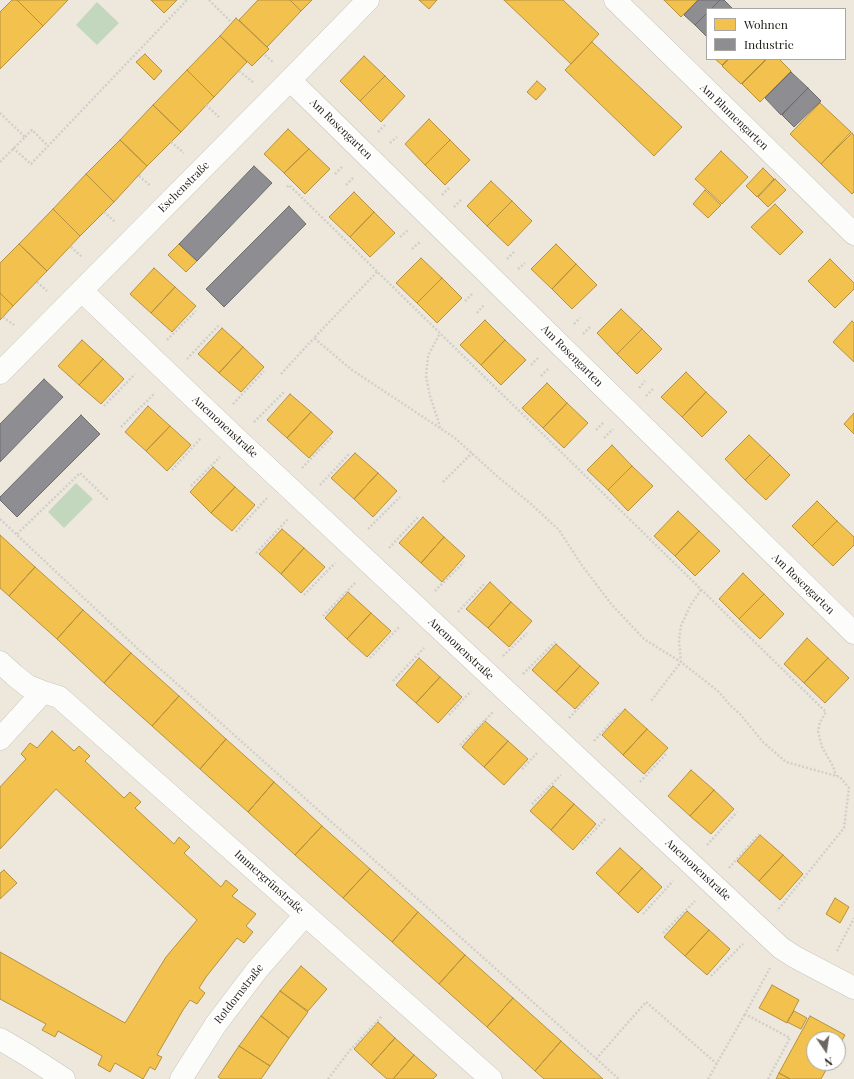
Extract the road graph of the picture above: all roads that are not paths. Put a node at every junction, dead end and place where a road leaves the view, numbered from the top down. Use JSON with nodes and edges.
{"nodes":[{"id":1,"x":368,"y":0,"type":"edge"},
{"id":2,"x":615,"y":0,"type":"edge"},
{"id":3,"x":290,"y":80,"type":"junction"},
{"id":4,"x":854,"y":234,"type":"edge"},
{"id":5,"x":82,"y":291,"type":"junction"},
{"id":6,"x":0,"y":373,"type":"edge"},
{"id":7,"x":854,"y":634,"type":"edge"},
{"id":8,"x":0,"y":662,"type":"edge"},
{"id":9,"x":43,"y":692,"type":"junction"},
{"id":10,"x":0,"y":739,"type":"edge"},
{"id":11,"x":305,"y":915,"type":"junction"},
{"id":12,"x":854,"y":988,"type":"edge"},
{"id":13,"x":0,"y":1039,"type":"edge"},
{"id":14,"x":64,"y":1079,"type":"edge"},
{"id":15,"x":181,"y":1079,"type":"edge"},
{"id":16,"x":491,"y":1079,"type":"edge"}],
"edges":[{"from":1,"to":3,"type":"street","name":"Eschenstraße"},
{"from":2,"to":4,"type":"street","name":"Am Blumengarten"},
{"from":3,"to":5,"type":"street","name":"Eschenstraße"},
{"from":3,"to":7,"type":"street","name":"Am Rosengarten"},
{"from":5,"to":6,"type":"street","name":"Eschenstraße"},
{"from":5,"to":12,"type":"street","name":"Anemonenstraße"},
{"from":8,"to":9,"type":"street","name":"Immergrünstraße"},
{"from":9,"to":10,"type":"street"},
{"from":9,"to":11,"type":"street","name":"Immergrünstraße"},
{"from":11,"to":15,"type":"street","name":"Rotdornstraße"},
{"from":11,"to":16,"type":"street","name":"Immergrünstraße"},
{"from":13,"to":14,"type":"street"}]}
